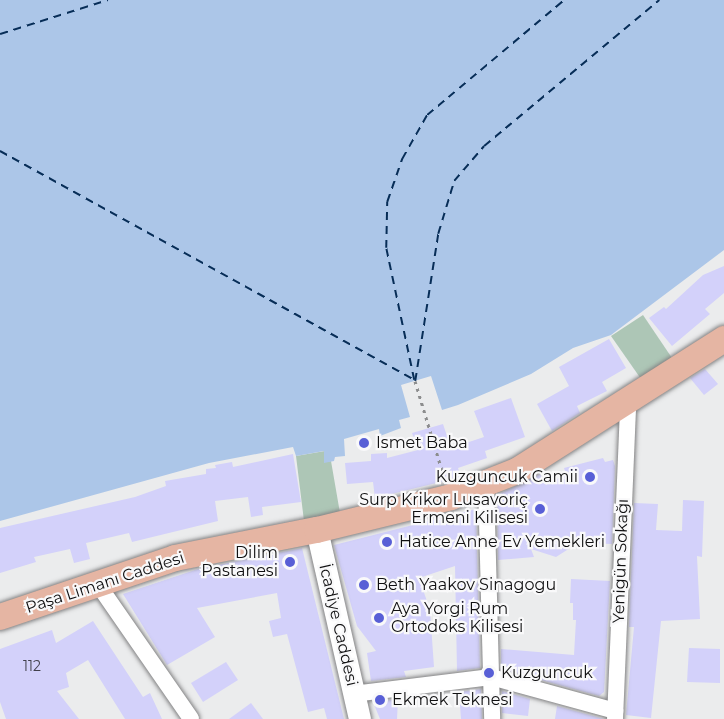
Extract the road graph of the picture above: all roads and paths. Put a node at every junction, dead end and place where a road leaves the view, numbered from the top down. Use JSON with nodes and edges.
{"nodes":[{"id":1,"x":724,"y":339,"type":"edge"},
{"id":2,"x":415,"y":381,"type":"dead end"},
{"id":3,"x":628,"y":403,"type":"junction"},
{"id":4,"x":486,"y":483,"type":"junction"},
{"id":5,"x":451,"y":497,"type":"junction"},
{"id":6,"x":316,"y":530,"type":"junction"},
{"id":7,"x":97,"y":583,"type":"junction"},
{"id":8,"x":0,"y":617,"type":"edge"},
{"id":9,"x":491,"y":677,"type":"junction"},
{"id":10,"x":353,"y":694,"type":"junction"},
{"id":11,"x":615,"y":715,"type":"edge"},
{"id":12,"x":191,"y":719,"type":"edge"},
{"id":13,"x":360,"y":719,"type":"edge"},
{"id":14,"x":492,"y":719,"type":"edge"}],
"edges":[{"from":1,"to":3,"type":"main road","name":"Paşa Limanı Caddesi"},
{"from":2,"to":5,"type":"path"},
{"from":3,"to":4,"type":"main road","name":"Paşa Limanı Caddesi"},
{"from":3,"to":11,"type":"street","name":"Yenigün Sokağı"},
{"from":4,"to":5,"type":"main road","name":"Paşa Limanı Caddesi"},
{"from":4,"to":9,"type":"street"},
{"from":5,"to":6,"type":"main road","name":"Paşa Limanı Caddesi"},
{"from":6,"to":7,"type":"main road","name":"Paşa Limanı Caddesi"},
{"from":6,"to":10,"type":"street","name":"İcadiye Caddesi"},
{"from":7,"to":8,"type":"main road","name":"Paşa Limanı Caddesi"},
{"from":7,"to":12,"type":"street"},
{"from":9,"to":10,"type":"street"},
{"from":9,"to":11,"type":"street"},
{"from":9,"to":14,"type":"street"},
{"from":10,"to":13,"type":"street","name":"İcadiye Caddesi"}]}
